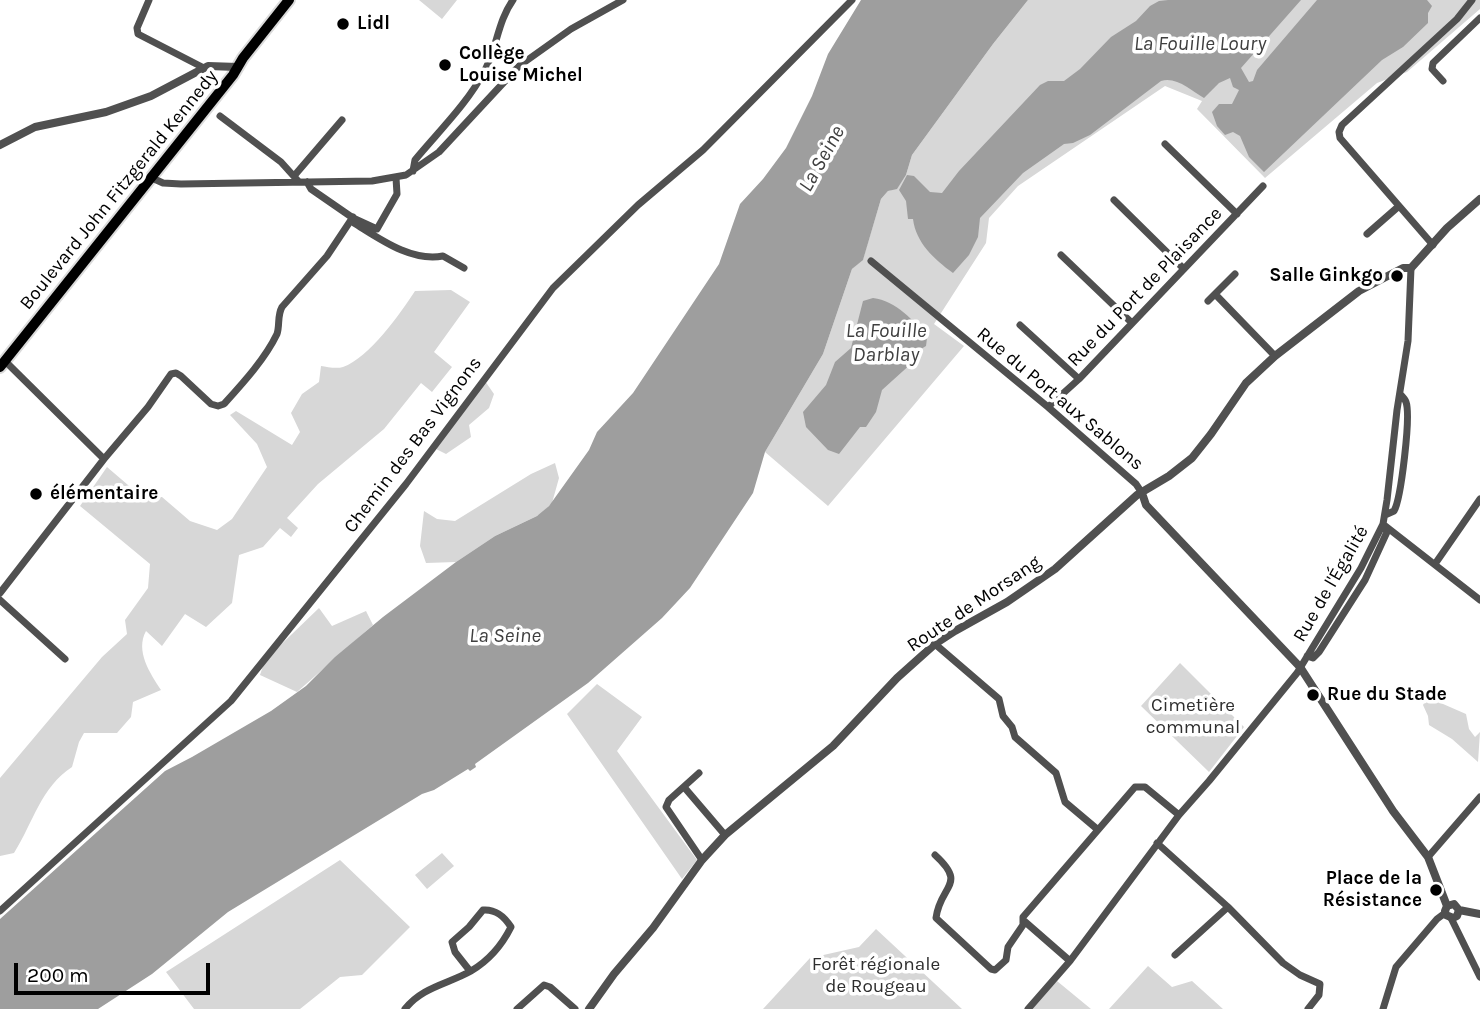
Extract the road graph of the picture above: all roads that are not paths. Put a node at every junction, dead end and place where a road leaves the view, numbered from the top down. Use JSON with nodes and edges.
{"nodes":[{"id":1,"x":149,"y":0,"type":"edge"},
{"id":2,"x":289,"y":0,"type":"edge"},
{"id":3,"x":297,"y":0,"type":"edge"},
{"id":4,"x":513,"y":0,"type":"edge"},
{"id":5,"x":623,"y":0,"type":"edge"},
{"id":6,"x":852,"y":0,"type":"edge"},
{"id":7,"x":1472,"y":0,"type":"edge"},
{"id":8,"x":1480,"y":18,"type":"edge"},
{"id":9,"x":238,"y":67,"type":"junction"},
{"id":10,"x":204,"y":68,"type":"junction"},
{"id":11,"x":1443,"y":81,"type":"dead end"},
{"id":12,"x":220,"y":116,"type":"dead end"},
{"id":13,"x":342,"y":120,"type":"dead end"},
{"id":14,"x":1165,"y":144,"type":"dead end"},
{"id":15,"x":0,"y":145,"type":"edge"},
{"id":16,"x":413,"y":171,"type":"junction"},
{"id":17,"x":152,"y":178,"type":"junction"},
{"id":18,"x":396,"y":178,"type":"junction"},
{"id":19,"x":300,"y":180,"type":"junction"},
{"id":20,"x":1263,"y":186,"type":"dead end"},
{"id":21,"x":1480,"y":199,"type":"edge"},
{"id":22,"x":1114,"y":200,"type":"dead end"},
{"id":23,"x":1399,"y":206,"type":"junction"},
{"id":24,"x":1237,"y":214,"type":"junction"},
{"id":25,"x":353,"y":218,"type":"junction"},
{"id":26,"x":1367,"y":234,"type":"dead end"},
{"id":27,"x":1433,"y":245,"type":"junction"},
{"id":28,"x":1061,"y":255,"type":"dead end"},
{"id":29,"x":871,"y":261,"type":"dead end"},
{"id":30,"x":464,"y":268,"type":"dead end"},
{"id":31,"x":1411,"y":268,"type":"junction"},
{"id":32,"x":1184,"y":269,"type":"junction"},
{"id":33,"x":1235,"y":274,"type":"dead end"},
{"id":34,"x":1132,"y":323,"type":"junction"},
{"id":35,"x":1020,"y":325,"type":"dead end"},
{"id":36,"x":1275,"y":356,"type":"junction"},
{"id":37,"x":2,"y":364,"type":"edge"},
{"id":38,"x":1079,"y":379,"type":"junction"},
{"id":39,"x":1048,"y":407,"type":"junction"},
{"id":40,"x":104,"y":459,"type":"junction"},
{"id":41,"x":1142,"y":493,"type":"junction"},
{"id":42,"x":1480,"y":499,"type":"edge"},
{"id":43,"x":1383,"y":524,"type":"junction"},
{"id":44,"x":1435,"y":565,"type":"junction"},
{"id":45,"x":0,"y":593,"type":"edge"},
{"id":46,"x":0,"y":600,"type":"edge"},
{"id":47,"x":1480,"y":600,"type":"edge"},
{"id":48,"x":936,"y":644,"type":"junction"},
{"id":49,"x":65,"y":659,"type":"dead end"},
{"id":50,"x":1300,"y":667,"type":"junction"},
{"id":51,"x":699,"y":773,"type":"dead end"},
{"id":52,"x":684,"y":787,"type":"junction"},
{"id":53,"x":1480,"y":797,"type":"edge"},
{"id":54,"x":1179,"y":815,"type":"junction"},
{"id":55,"x":1097,"y":829,"type":"junction"},
{"id":56,"x":725,"y":835,"type":"junction"},
{"id":57,"x":1157,"y":843,"type":"junction"},
{"id":58,"x":935,"y":855,"type":"dead end"},
{"id":59,"x":1428,"y":857,"type":"junction"},
{"id":60,"x":702,"y":860,"type":"junction"},
{"id":61,"x":1228,"y":907,"type":"junction"},
{"id":62,"x":0,"y":911,"type":"edge"},
{"id":63,"x":1448,"y":912,"type":"junction"},
{"id":64,"x":1480,"y":914,"type":"edge"},
{"id":65,"x":1023,"y":920,"type":"junction"},
{"id":66,"x":1175,"y":955,"type":"dead end"},
{"id":67,"x":1070,"y":961,"type":"junction"},
{"id":68,"x":470,"y":971,"type":"junction"},
{"id":69,"x":1480,"y":977,"type":"edge"},
{"id":70,"x":405,"y":1009,"type":"edge"},
{"id":71,"x":517,"y":1009,"type":"edge"},
{"id":72,"x":575,"y":1009,"type":"edge"},
{"id":73,"x":589,"y":1009,"type":"edge"},
{"id":74,"x":1028,"y":1009,"type":"edge"},
{"id":75,"x":1308,"y":1009,"type":"edge"},
{"id":76,"x":1382,"y":1009,"type":"edge"}],
"edges":[{"from":1,"to":10,"type":"street"},
{"from":2,"to":9,"type":"main road","name":"Boulevard John Fitzgerald Kennedy"},
{"from":3,"to":9,"type":"main road","name":"Boulevard John Fitzgerald Kennedy"},
{"from":4,"to":16,"type":"street"},
{"from":5,"to":16,"type":"street"},
{"from":6,"to":62,"type":"street","name":"Chemin des Bas Vignons"},
{"from":7,"to":23,"type":"street"},
{"from":8,"to":11,"type":"street"},
{"from":9,"to":10,"type":"street"},
{"from":9,"to":17,"type":"main road","name":"Boulevard John Fitzgerald Kennedy"},
{"from":10,"to":15,"type":"street"},
{"from":12,"to":19,"type":"street"},
{"from":13,"to":19,"type":"street"},
{"from":14,"to":24,"type":"street"},
{"from":16,"to":18,"type":"street"},
{"from":17,"to":19,"type":"street"},
{"from":17,"to":37,"type":"main road","name":"Boulevard John Fitzgerald Kennedy"},
{"from":18,"to":19,"type":"street"},
{"from":18,"to":25,"type":"street"},
{"from":19,"to":25,"type":"street"},
{"from":20,"to":24,"type":"street","name":"Rue du Port de Plaisance"},
{"from":21,"to":27,"type":"street"},
{"from":22,"to":32,"type":"street"},
{"from":23,"to":26,"type":"street"},
{"from":23,"to":27,"type":"street"},
{"from":24,"to":32,"type":"street","name":"Rue du Port de Plaisance"},
{"from":25,"to":30,"type":"street"},
{"from":25,"to":40,"type":"street"},
{"from":27,"to":31,"type":"street"},
{"from":28,"to":34,"type":"street"},
{"from":29,"to":39,"type":"street","name":"Rue du Port aux Sablons"},
{"from":31,"to":36,"type":"street","name":"Route de Morsang"},
{"from":31,"to":43,"type":"street","name":"Rue de l'Égalité"},
{"from":32,"to":34,"type":"street","name":"Rue du Port de Plaisance"},
{"from":33,"to":36,"type":"street"},
{"from":34,"to":38,"type":"street","name":"Rue du Port de Plaisance"},
{"from":35,"to":38,"type":"street"},
{"from":36,"to":41,"type":"street","name":"Route de Morsang"},
{"from":37,"to":40,"type":"street"},
{"from":38,"to":39,"type":"street","name":"Rue du Port de Plaisance"},
{"from":39,"to":41,"type":"street","name":"Rue du Port aux Sablons"},
{"from":40,"to":45,"type":"street"},
{"from":41,"to":48,"type":"street","name":"Route de Morsang"},
{"from":41,"to":50,"type":"street","name":"Rue du Port aux Sablons"},
{"from":42,"to":44,"type":"street"},
{"from":43,"to":44,"type":"street"},
{"from":43,"to":50,"type":"street","name":"Rue de l'Égalité"},
{"from":44,"to":47,"type":"street"},
{"from":46,"to":49,"type":"street"},
{"from":48,"to":55,"type":"street"},
{"from":48,"to":56,"type":"street","name":"Route de Morsang"},
{"from":50,"to":54,"type":"street"},
{"from":50,"to":59,"type":"street","name":"Rue du Port aux Sablons"},
{"from":51,"to":52,"type":"street"},
{"from":52,"to":56,"type":"street"},
{"from":52,"to":60,"type":"street"},
{"from":53,"to":59,"type":"street"},
{"from":54,"to":55,"type":"street"},
{"from":54,"to":57,"type":"street"},
{"from":55,"to":65,"type":"street"},
{"from":56,"to":60,"type":"street","name":"Route de Morsang"},
{"from":57,"to":61,"type":"street"},
{"from":57,"to":67,"type":"street"},
{"from":58,"to":65,"type":"street"},
{"from":59,"to":63,"type":"street","name":"Rue du Port aux Sablons"},
{"from":60,"to":73,"type":"street","name":"Route de Morsang"},
{"from":61,"to":66,"type":"street"},
{"from":61,"to":75,"type":"street"},
{"from":63,"to":64,"type":"street"},
{"from":63,"to":69,"type":"street"},
{"from":63,"to":76,"type":"street"},
{"from":65,"to":67,"type":"street"},
{"from":67,"to":74,"type":"street"},
{"from":68,"to":68,"type":"street"},
{"from":68,"to":70,"type":"street"},
{"from":71,"to":72,"type":"street"}]}
